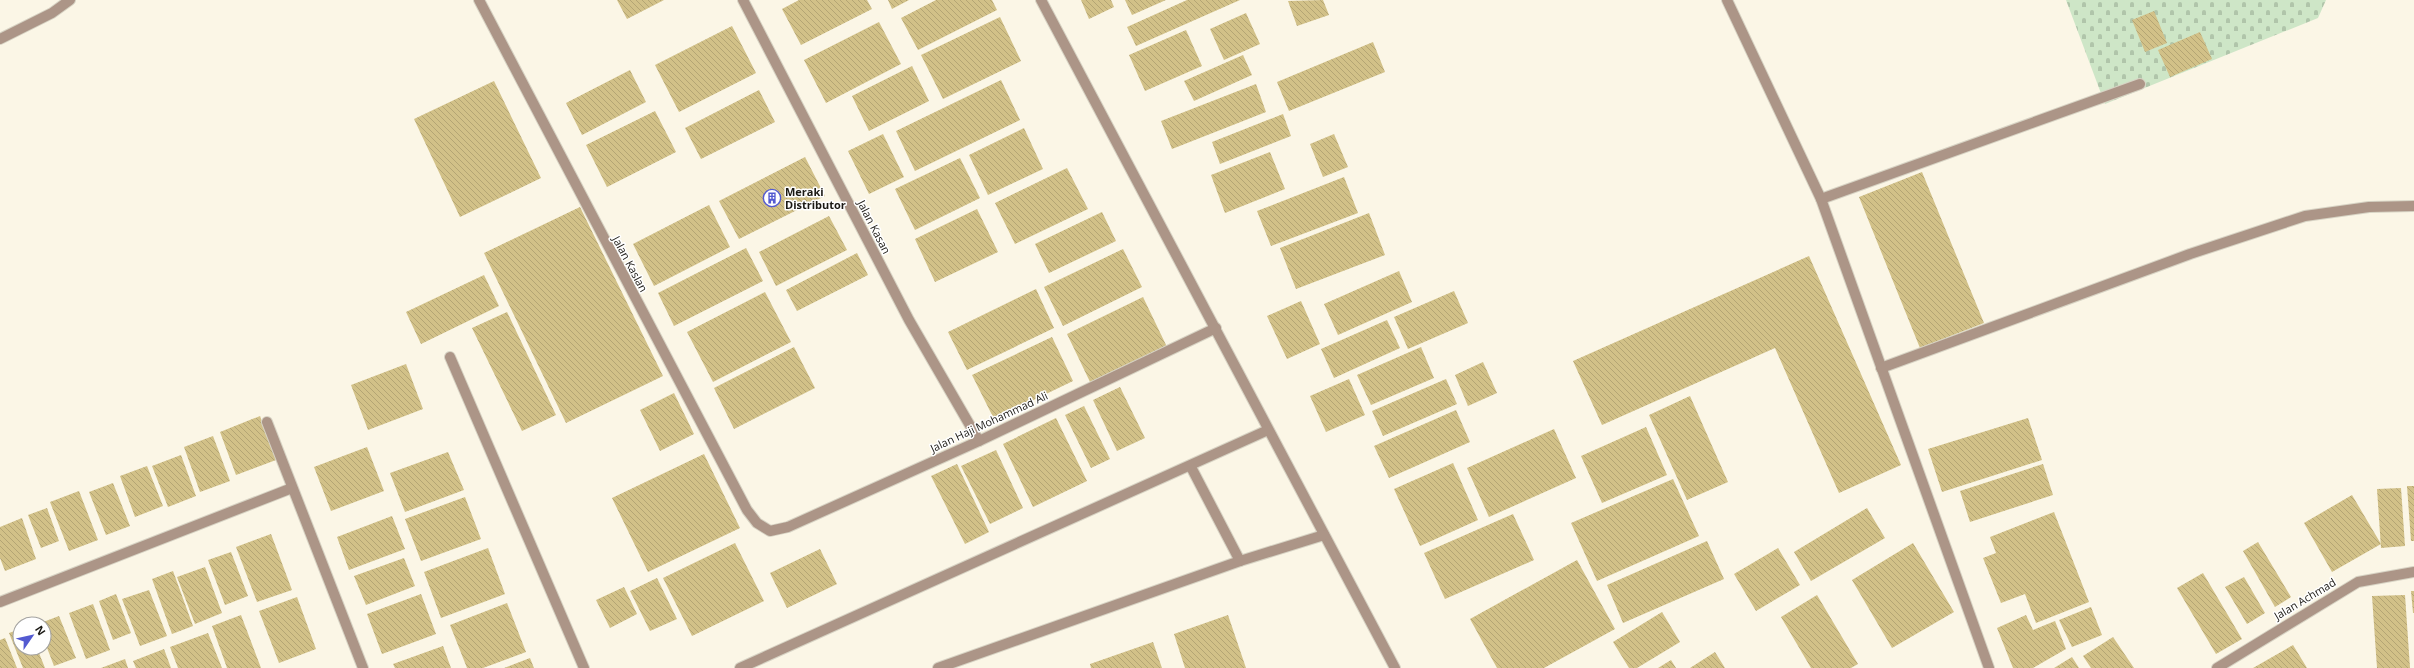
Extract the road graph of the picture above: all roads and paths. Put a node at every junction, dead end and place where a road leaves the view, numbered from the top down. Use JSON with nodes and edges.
{"nodes":[{"id":1,"x":70,"y":0,"type":"edge"},
{"id":2,"x":479,"y":0,"type":"edge"},
{"id":3,"x":742,"y":0,"type":"edge"},
{"id":4,"x":1041,"y":0,"type":"edge"},
{"id":5,"x":1727,"y":0,"type":"edge"},
{"id":6,"x":0,"y":39,"type":"edge"},
{"id":7,"x":2140,"y":84,"type":"dead end"},
{"id":8,"x":1821,"y":199,"type":"junction"},
{"id":9,"x":2414,"y":206,"type":"edge"},
{"id":10,"x":1216,"y":328,"type":"junction"},
{"id":11,"x":450,"y":357,"type":"dead end"},
{"id":12,"x":1881,"y":368,"type":"junction"},
{"id":13,"x":267,"y":422,"type":"dead end"},
{"id":14,"x":1268,"y":430,"type":"junction"},
{"id":15,"x":979,"y":441,"type":"junction"},
{"id":16,"x":1191,"y":467,"type":"junction"},
{"id":17,"x":292,"y":488,"type":"junction"},
{"id":18,"x":770,"y":531,"type":"joint"},
{"id":19,"x":1324,"y":535,"type":"junction"},
{"id":20,"x":1240,"y":561,"type":"junction"},
{"id":21,"x":2414,"y":572,"type":"edge"},
{"id":22,"x":0,"y":602,"type":"edge"},
{"id":23,"x":362,"y":668,"type":"edge"},
{"id":24,"x":584,"y":668,"type":"edge"},
{"id":25,"x":740,"y":668,"type":"edge"},
{"id":26,"x":938,"y":668,"type":"edge"},
{"id":27,"x":1395,"y":668,"type":"edge"},
{"id":28,"x":1989,"y":668,"type":"edge"},
{"id":29,"x":2217,"y":668,"type":"edge"}],
"edges":[{"from":1,"to":6,"type":"street"},
{"from":2,"to":18,"type":"street","name":"Jalan Kaslan"},
{"from":3,"to":15,"type":"street","name":"Jalan Kasan"},
{"from":4,"to":10,"type":"street"},
{"from":5,"to":8,"type":"street"},
{"from":7,"to":8,"type":"street"},
{"from":8,"to":12,"type":"street"},
{"from":9,"to":12,"type":"street"},
{"from":10,"to":14,"type":"street"},
{"from":10,"to":15,"type":"street","name":"Jalan Haji Mohammad Ali"},
{"from":11,"to":24,"type":"street"},
{"from":12,"to":28,"type":"street"},
{"from":13,"to":17,"type":"street"},
{"from":14,"to":16,"type":"street"},
{"from":14,"to":19,"type":"street"},
{"from":15,"to":18,"type":"street","name":"Jalan Haji Mohammad Ali"},
{"from":16,"to":20,"type":"street"},
{"from":16,"to":25,"type":"street"},
{"from":17,"to":22,"type":"street"},
{"from":17,"to":23,"type":"street"},
{"from":19,"to":20,"type":"street"},
{"from":19,"to":27,"type":"street"},
{"from":20,"to":26,"type":"street"},
{"from":21,"to":29,"type":"street","name":"Jalan Achmad"}]}
